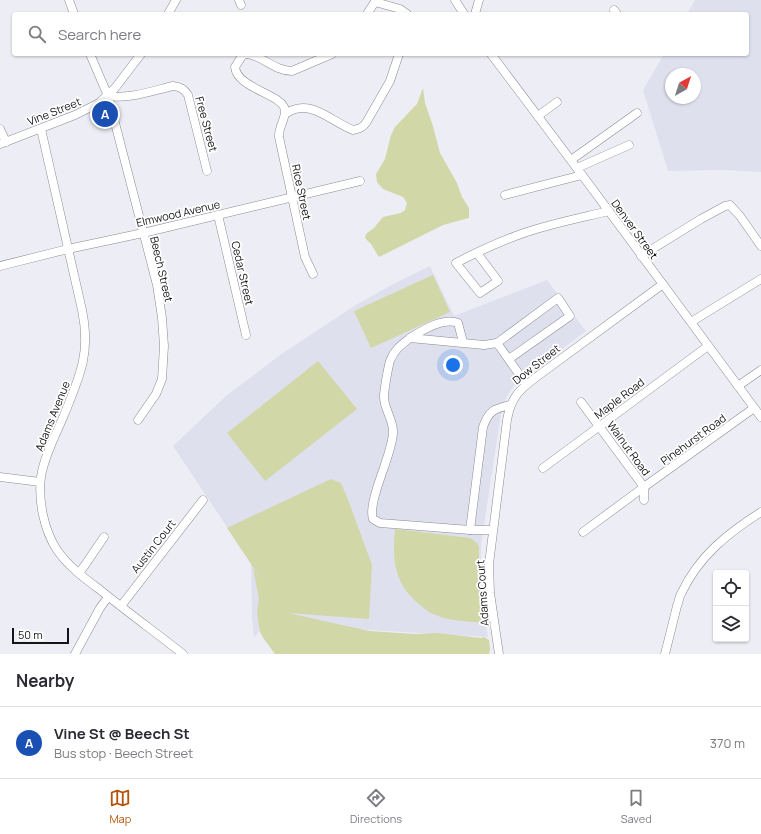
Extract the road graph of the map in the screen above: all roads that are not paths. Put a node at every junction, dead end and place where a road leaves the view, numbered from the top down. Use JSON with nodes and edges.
{"nodes":[{"id":1,"x":68,"y":0,"type":"edge"},
{"id":2,"x":176,"y":0,"type":"edge"},
{"id":3,"x":455,"y":0,"type":"edge"},
{"id":4,"x":479,"y":0,"type":"edge"},
{"id":5,"x":376,"y":1,"type":"edge"},
{"id":6,"x":73,"y":12,"type":"edge"},
{"id":7,"x":169,"y":12,"type":"edge"},
{"id":8,"x":368,"y":12,"type":"edge"},
{"id":9,"x":404,"y":12,"type":"edge"},
{"id":10,"x":463,"y":12,"type":"edge"},
{"id":11,"x":476,"y":12,"type":"edge"},
{"id":12,"x":91,"y":56,"type":"edge"},
{"id":13,"x":140,"y":56,"type":"edge"},
{"id":14,"x":242,"y":56,"type":"edge"},
{"id":15,"x":254,"y":56,"type":"edge"},
{"id":16,"x":327,"y":56,"type":"edge"},
{"id":17,"x":398,"y":56,"type":"edge"},
{"id":18,"x":493,"y":56,"type":"edge"},
{"id":19,"x":108,"y":96,"type":"junction"},
{"id":20,"x":557,"y":102,"type":"dead end"},
{"id":21,"x":637,"y":113,"type":"dead end"},
{"id":22,"x":285,"y":114,"type":"junction"},
{"id":23,"x":538,"y":116,"type":"junction"},
{"id":24,"x":0,"y":129,"type":"edge"},
{"id":25,"x":41,"y":129,"type":"junction"},
{"id":26,"x":3,"y":143,"type":"edge"},
{"id":27,"x":629,"y":145,"type":"dead end"},
{"id":28,"x":571,"y":160,"type":"junction"},
{"id":29,"x":207,"y":171,"type":"dead end"},
{"id":30,"x":579,"y":171,"type":"junction"},
{"id":31,"x":360,"y":181,"type":"dead end"},
{"id":32,"x":505,"y":195,"type":"dead end"},
{"id":33,"x":292,"y":198,"type":"junction"},
{"id":34,"x":609,"y":211,"type":"junction"},
{"id":35,"x":218,"y":216,"type":"junction"},
{"id":36,"x":143,"y":233,"type":"junction"},
{"id":37,"x":761,"y":246,"type":"edge"},
{"id":38,"x":68,"y":249,"type":"junction"},
{"id":39,"x":477,"y":253,"type":"junction"},
{"id":40,"x":641,"y":256,"type":"junction"},
{"id":41,"x":0,"y":266,"type":"edge"},
{"id":42,"x":313,"y":274,"type":"dead end"},
{"id":43,"x":761,"y":279,"type":"edge"},
{"id":44,"x":663,"y":284,"type":"junction"},
{"id":45,"x":691,"y":322,"type":"junction"},
{"id":46,"x":246,"y":335,"type":"dead end"},
{"id":47,"x":410,"y":338,"type":"junction"},
{"id":48,"x":463,"y":342,"type":"junction"},
{"id":49,"x":497,"y":343,"type":"junction"},
{"id":50,"x":708,"y":346,"type":"junction"},
{"id":51,"x":509,"y":359,"type":"junction"},
{"id":52,"x":761,"y":370,"type":"edge"},
{"id":53,"x":526,"y":384,"type":"junction"},
{"id":54,"x":738,"y":386,"type":"junction"},
{"id":55,"x":581,"y":402,"type":"dead end"},
{"id":56,"x":510,"y":405,"type":"junction"},
{"id":57,"x":754,"y":408,"type":"junction"},
{"id":58,"x":761,"y":417,"type":"edge"},
{"id":59,"x":138,"y":420,"type":"dead end"},
{"id":60,"x":599,"y":426,"type":"junction"},
{"id":61,"x":543,"y":468,"type":"dead end"},
{"id":62,"x":0,"y":477,"type":"edge"},
{"id":63,"x":40,"y":482,"type":"junction"},
{"id":64,"x":644,"y":488,"type":"junction"},
{"id":65,"x":203,"y":500,"type":"dead end"},
{"id":66,"x":644,"y":500,"type":"dead end"},
{"id":67,"x":761,"y":512,"type":"edge"},
{"id":68,"x":470,"y":530,"type":"junction"},
{"id":69,"x":492,"y":530,"type":"junction"},
{"id":70,"x":583,"y":532,"type":"dead end"},
{"id":71,"x":104,"y":537,"type":"dead end"},
{"id":72,"x":79,"y":573,"type":"junction"},
{"id":73,"x":108,"y":597,"type":"junction"},
{"id":74,"x":121,"y":606,"type":"junction"},
{"id":75,"x":75,"y":654,"type":"edge"},
{"id":76,"x":183,"y":654,"type":"edge"},
{"id":77,"x":499,"y":654,"type":"edge"},
{"id":78,"x":665,"y":654,"type":"edge"}],
"edges":[{"from":1,"to":6,"type":"street"},
{"from":2,"to":7,"type":"street"},
{"from":3,"to":10,"type":"street"},
{"from":4,"to":11,"type":"street"},
{"from":5,"to":8,"type":"street"},
{"from":5,"to":9,"type":"street"},
{"from":12,"to":19,"type":"street","name":"Beech Street"},
{"from":13,"to":19,"type":"street","name":"Vine Street"},
{"from":14,"to":22,"type":"street"},
{"from":15,"to":16,"type":"street"},
{"from":17,"to":22,"type":"street"},
{"from":18,"to":23,"type":"street","name":"Denver Street"},
{"from":19,"to":25,"type":"street","name":"Vine Street"},
{"from":19,"to":29,"type":"street","name":"Free Street"},
{"from":19,"to":36,"type":"street","name":"Beech Street"},
{"from":20,"to":23,"type":"street"},
{"from":21,"to":28,"type":"street"},
{"from":22,"to":33,"type":"street","name":"Rice Street"},
{"from":23,"to":28,"type":"street","name":"Denver Street"},
{"from":24,"to":26,"type":"street"},
{"from":25,"to":26,"type":"street","name":"Vine Street"},
{"from":25,"to":38,"type":"street","name":"Adams Avenue"},
{"from":27,"to":30,"type":"street"},
{"from":28,"to":30,"type":"street","name":"Denver Street"},
{"from":30,"to":32,"type":"street"},
{"from":30,"to":34,"type":"street","name":"Denver Street"},
{"from":31,"to":33,"type":"street","name":"Elmwood Avenue"},
{"from":33,"to":35,"type":"street","name":"Elmwood Avenue"},
{"from":33,"to":42,"type":"street","name":"Rice Street"},
{"from":34,"to":39,"type":"street"},
{"from":34,"to":40,"type":"street","name":"Denver Street"},
{"from":35,"to":36,"type":"street","name":"Elmwood Avenue"},
{"from":35,"to":46,"type":"street","name":"Cedar Street"},
{"from":36,"to":38,"type":"street","name":"Elmwood Avenue"},
{"from":36,"to":59,"type":"street","name":"Beech Street"},
{"from":37,"to":40,"type":"street"},
{"from":38,"to":41,"type":"street","name":"Elmwood Avenue"},
{"from":38,"to":63,"type":"street","name":"Adams Avenue"},
{"from":39,"to":39,"type":"street"},
{"from":40,"to":44,"type":"street","name":"Denver Street"},
{"from":43,"to":45,"type":"street"},
{"from":44,"to":45,"type":"street","name":"Denver Street"},
{"from":44,"to":53,"type":"street","name":"Dow Street"},
{"from":45,"to":50,"type":"street","name":"Denver Street"},
{"from":47,"to":48,"type":"street"},
{"from":47,"to":48,"type":"street"},
{"from":47,"to":68,"type":"street"},
{"from":48,"to":49,"type":"street"},
{"from":49,"to":51,"type":"street"},
{"from":49,"to":51,"type":"street"},
{"from":50,"to":54,"type":"street","name":"Denver Street"},
{"from":50,"to":60,"type":"street","name":"Maple Road"},
{"from":51,"to":53,"type":"street"},
{"from":52,"to":54,"type":"street"},
{"from":53,"to":56,"type":"street","name":"Dow Street"},
{"from":54,"to":57,"type":"street","name":"Denver Street"},
{"from":55,"to":60,"type":"street","name":"Walnut Road"},
{"from":56,"to":68,"type":"street"},
{"from":56,"to":69,"type":"street","name":"Dow Street"},
{"from":57,"to":58,"type":"street","name":"Denver Street"},
{"from":57,"to":64,"type":"street","name":"Pinehurst Road"},
{"from":60,"to":61,"type":"street","name":"Maple Road"},
{"from":60,"to":64,"type":"street","name":"Walnut Road"},
{"from":62,"to":63,"type":"street"},
{"from":63,"to":72,"type":"street","name":"Adams Avenue"},
{"from":64,"to":66,"type":"street"},
{"from":64,"to":70,"type":"street","name":"Pinehurst Road"},
{"from":65,"to":74,"type":"street","name":"Austin Court"},
{"from":67,"to":78,"type":"street"},
{"from":68,"to":69,"type":"street"},
{"from":69,"to":77,"type":"street","name":"Adams Court"},
{"from":71,"to":72,"type":"street"},
{"from":72,"to":73,"type":"street","name":"Adams Avenue"},
{"from":73,"to":74,"type":"street","name":"Adams Avenue"},
{"from":73,"to":75,"type":"street"},
{"from":74,"to":76,"type":"street","name":"Adams Avenue"}]}
